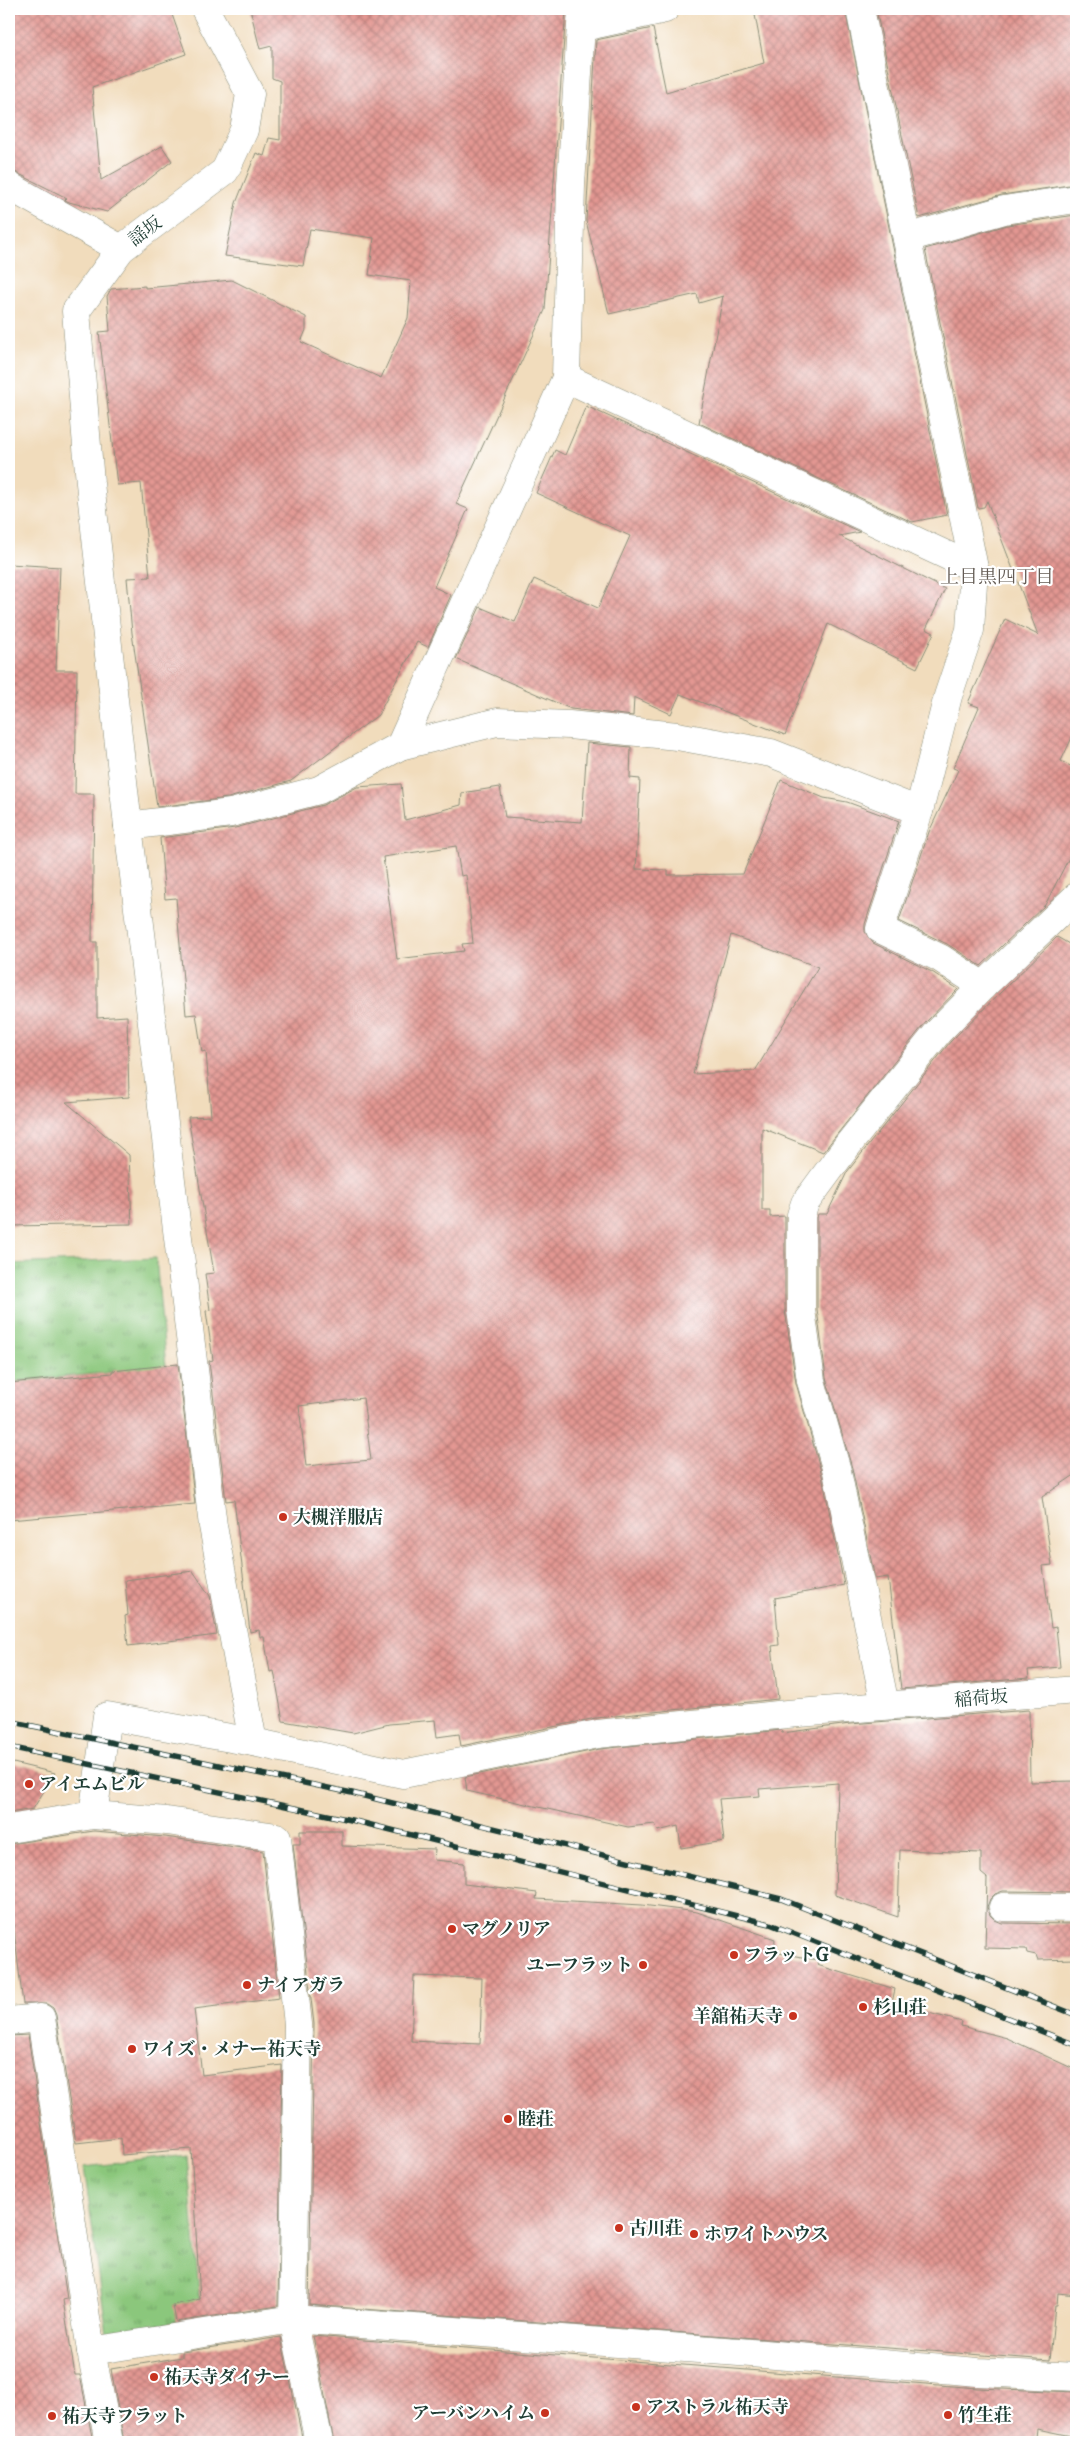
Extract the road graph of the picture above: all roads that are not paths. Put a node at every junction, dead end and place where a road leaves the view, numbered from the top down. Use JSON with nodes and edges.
{"nodes":[{"id":1,"x":205,"y":9,"type":"edge"},
{"id":2,"x":665,"y":9,"type":"edge"},
{"id":3,"x":860,"y":9,"type":"edge"},
{"id":4,"x":582,"y":18,"type":"edge"},
{"id":5,"x":9,"y":186,"type":"edge"},
{"id":6,"x":1076,"y":199,"type":"edge"},
{"id":7,"x":907,"y":238,"type":"junction"},
{"id":8,"x":121,"y":249,"type":"junction"},
{"id":9,"x":566,"y":378,"type":"junction"},
{"id":10,"x":974,"y":568,"type":"junction"},
{"id":11,"x":400,"y":746,"type":"junction"},
{"id":12,"x":919,"y":811,"type":"junction"},
{"id":13,"x":128,"y":826,"type":"junction"},
{"id":14,"x":1076,"y":897,"type":"edge"},
{"id":15,"x":983,"y":986,"type":"junction"},
{"id":16,"x":1076,"y":1690,"type":"edge"},
{"id":17,"x":885,"y":1705,"type":"junction"},
{"id":18,"x":253,"y":1742,"type":"junction"},
{"id":19,"x":93,"y":1815,"type":"junction"},
{"id":20,"x":9,"y":1829,"type":"edge"},
{"id":21,"x":1004,"y":1907,"type":"dead end"},
{"id":22,"x":1076,"y":1908,"type":"edge"},
{"id":23,"x":9,"y":2021,"type":"edge"},
{"id":24,"x":293,"y":2319,"type":"junction"},
{"id":25,"x":91,"y":2351,"type":"junction"},
{"id":26,"x":1076,"y":2377,"type":"edge"},
{"id":27,"x":109,"y":2442,"type":"edge"},
{"id":28,"x":319,"y":2442,"type":"edge"}],
"edges":[{"from":1,"to":8,"type":"street","name":"謡坂"},
{"from":2,"to":4,"type":"street"},
{"from":3,"to":7,"type":"street"},
{"from":4,"to":9,"type":"street"},
{"from":5,"to":8,"type":"street"},
{"from":6,"to":7,"type":"street"},
{"from":7,"to":10,"type":"street"},
{"from":8,"to":13,"type":"street","name":"謡坂"},
{"from":9,"to":10,"type":"street"},
{"from":9,"to":11,"type":"street"},
{"from":10,"to":12,"type":"street"},
{"from":11,"to":12,"type":"street"},
{"from":11,"to":13,"type":"street"},
{"from":12,"to":15,"type":"street"},
{"from":13,"to":18,"type":"street","name":"謡坂"},
{"from":14,"to":15,"type":"street"},
{"from":15,"to":17,"type":"street"},
{"from":16,"to":17,"type":"street","name":"稲荷坂"},
{"from":17,"to":18,"type":"street","name":"稲荷坂"},
{"from":18,"to":19,"type":"street"},
{"from":19,"to":20,"type":"street"},
{"from":19,"to":24,"type":"street"},
{"from":21,"to":22,"type":"street"},
{"from":23,"to":25,"type":"street"},
{"from":24,"to":25,"type":"street"},
{"from":24,"to":26,"type":"street"},
{"from":24,"to":28,"type":"street"},
{"from":25,"to":27,"type":"street"}]}
